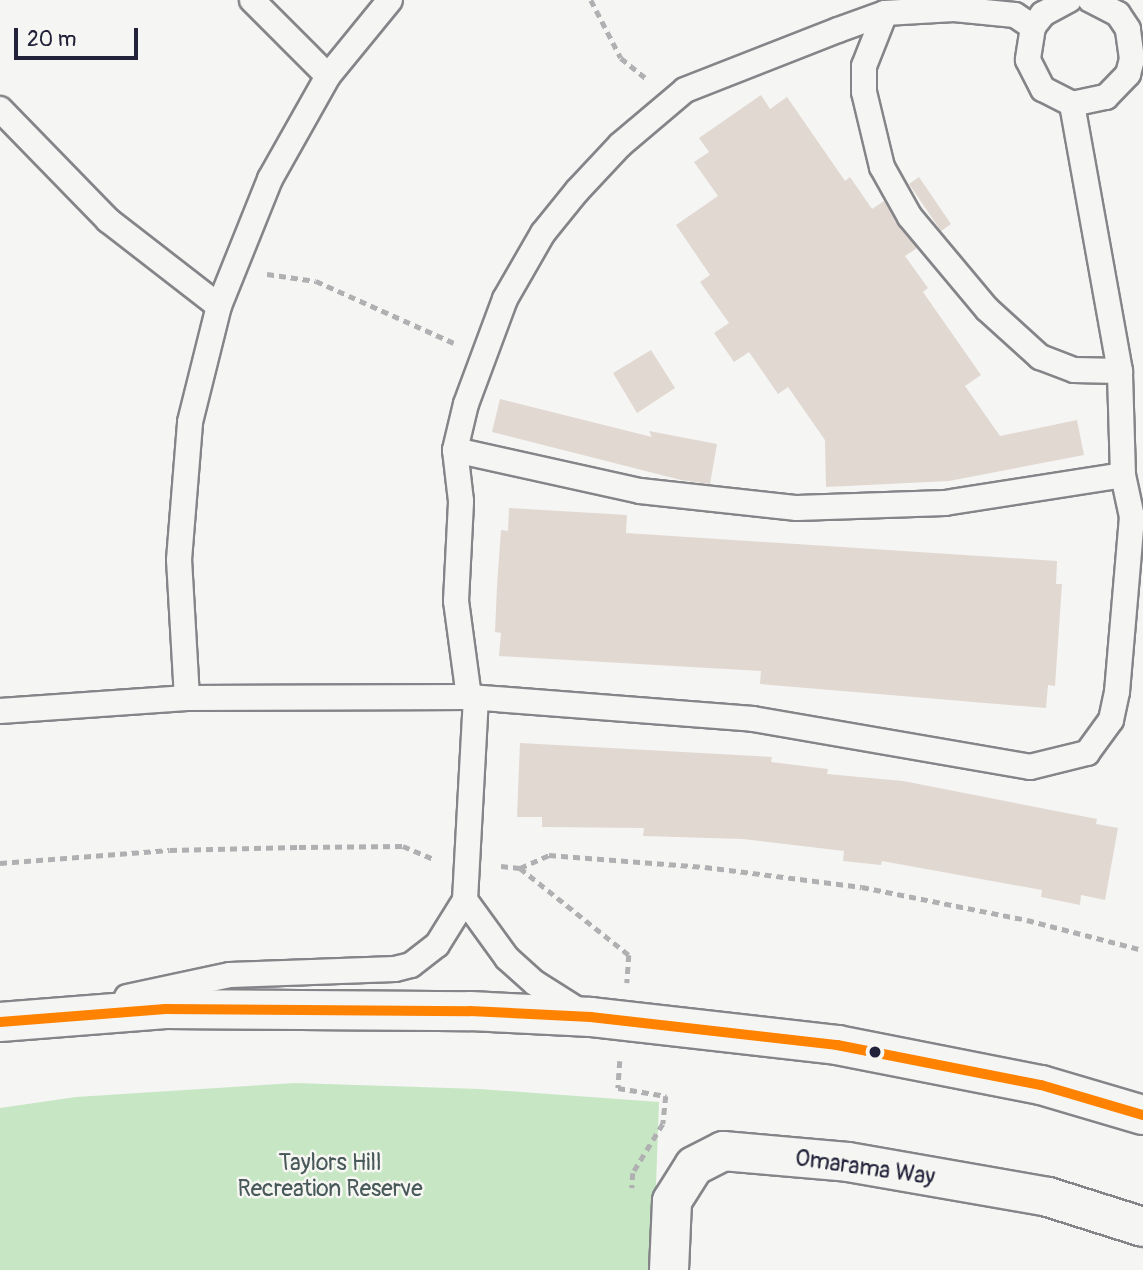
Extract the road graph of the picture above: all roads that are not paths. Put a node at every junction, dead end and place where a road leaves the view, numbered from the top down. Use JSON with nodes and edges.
{"nodes":[{"id":1,"x":252,"y":0,"type":"edge"},
{"id":2,"x":390,"y":0,"type":"edge"},
{"id":3,"x":1069,"y":0,"type":"edge"},
{"id":4,"x":1090,"y":0,"type":"edge"},
{"id":5,"x":885,"y":13,"type":"junction"},
{"id":6,"x":1033,"y":27,"type":"junction"},
{"id":7,"x":1135,"y":28,"type":"edge"},
{"id":8,"x":328,"y":76,"type":"junction"},
{"id":9,"x":1131,"y":85,"type":"edge"},
{"id":10,"x":1072,"y":104,"type":"junction"},
{"id":11,"x":0,"y":109,"type":"edge"},
{"id":12,"x":219,"y":306,"type":"junction"},
{"id":13,"x":1120,"y":371,"type":"junction"},
{"id":14,"x":455,"y":450,"type":"junction"},
{"id":15,"x":1123,"y":475,"type":"junction"},
{"id":16,"x":472,"y":697,"type":"junction"},
{"id":17,"x":187,"y":698,"type":"junction"},
{"id":18,"x":0,"y":710,"type":"edge"},
{"id":19,"x":465,"y":900,"type":"junction"},
{"id":20,"x":591,"y":1017,"type":"junction"},
{"id":21,"x":12,"y":1021,"type":"edge"},
{"id":22,"x":1143,"y":1115,"type":"edge"},
{"id":23,"x":1143,"y":1227,"type":"edge"},
{"id":24,"x":669,"y":1270,"type":"edge"}],
"edges":[{"from":1,"to":8,"type":"lane"},
{"from":2,"to":8,"type":"lane"},
{"from":3,"to":6,"type":"lane"},
{"from":4,"to":7,"type":"lane"},
{"from":5,"to":6,"type":"lane"},
{"from":5,"to":13,"type":"lane"},
{"from":5,"to":14,"type":"lane"},
{"from":6,"to":10,"type":"lane"},
{"from":7,"to":9,"type":"lane"},
{"from":8,"to":12,"type":"lane"},
{"from":9,"to":10,"type":"lane"},
{"from":10,"to":13,"type":"lane"},
{"from":11,"to":12,"type":"lane"},
{"from":12,"to":17,"type":"lane"},
{"from":13,"to":15,"type":"lane"},
{"from":14,"to":15,"type":"lane"},
{"from":14,"to":16,"type":"lane"},
{"from":15,"to":16,"type":"lane"},
{"from":16,"to":17,"type":"lane"},
{"from":16,"to":19,"type":"lane"},
{"from":17,"to":18,"type":"lane"},
{"from":19,"to":20,"type":"lane"},
{"from":19,"to":21,"type":"lane"},
{"from":20,"to":21,"type":"street"},
{"from":20,"to":22,"type":"street"},
{"from":23,"to":24,"type":"street","name":"Omarama Way"}]}
